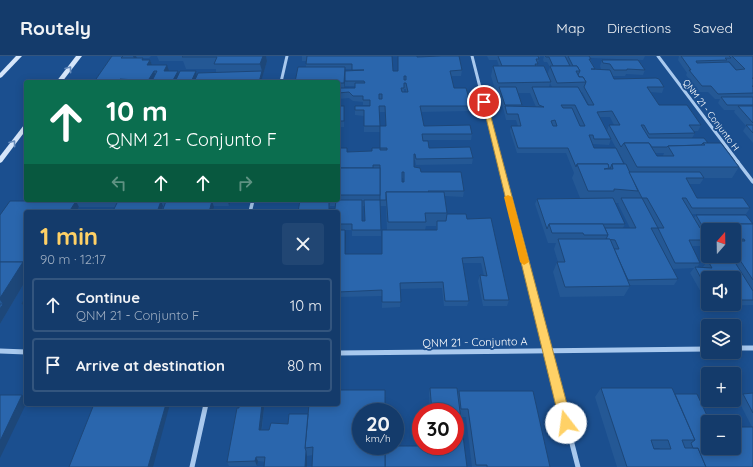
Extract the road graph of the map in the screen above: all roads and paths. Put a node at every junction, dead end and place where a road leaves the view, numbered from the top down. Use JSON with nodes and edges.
{"nodes":[{"id":1,"x":19,"y":56,"type":"edge"},
{"id":2,"x":79,"y":56,"type":"edge"},
{"id":3,"x":287,"y":56,"type":"edge"},
{"id":4,"x":472,"y":56,"type":"edge"},
{"id":5,"x":658,"y":56,"type":"edge"},
{"id":6,"x":0,"y":76,"type":"edge"},
{"id":7,"x":61,"y":80,"type":"edge"},
{"id":8,"x":281,"y":80,"type":"edge"},
{"id":9,"x":24,"y":129,"type":"edge"},
{"id":10,"x":0,"y":161,"type":"edge"},
{"id":11,"x":753,"y":182,"type":"edge"},
{"id":12,"x":741,"y":348,"type":"edge"},
{"id":13,"x":753,"y":348,"type":"edge"},
{"id":14,"x":701,"y":349,"type":"edge"},
{"id":15,"x":547,"y":350,"type":"junction"},
{"id":16,"x":0,"y":351,"type":"edge"},
{"id":17,"x":24,"y":352,"type":"edge"},
{"id":18,"x":340,"y":353,"type":"edge"},
{"id":19,"x":206,"y":406,"type":"edge"},
{"id":20,"x":192,"y":467,"type":"edge"},
{"id":21,"x":578,"y":467,"type":"edge"}],
"edges":[{"from":1,"to":6,"type":"main road"},
{"from":7,"to":2,"type":"main road","one_way":true},
{"from":3,"to":8,"type":"street"},
{"from":4,"to":15,"type":"street"},
{"from":5,"to":11,"type":"street","name":"QNM 21 - Conjunto H"},
{"from":10,"to":9,"type":"main road","one_way":true},
{"from":12,"to":13,"type":"street"},
{"from":14,"to":15,"type":"street","name":"QNM 21 - Conjunto A"},
{"from":15,"to":18,"type":"street","name":"QNM 21 - Conjunto A"},
{"from":15,"to":21,"type":"street"},
{"from":16,"to":17,"type":"street"},
{"from":19,"to":20,"type":"street"}]}
